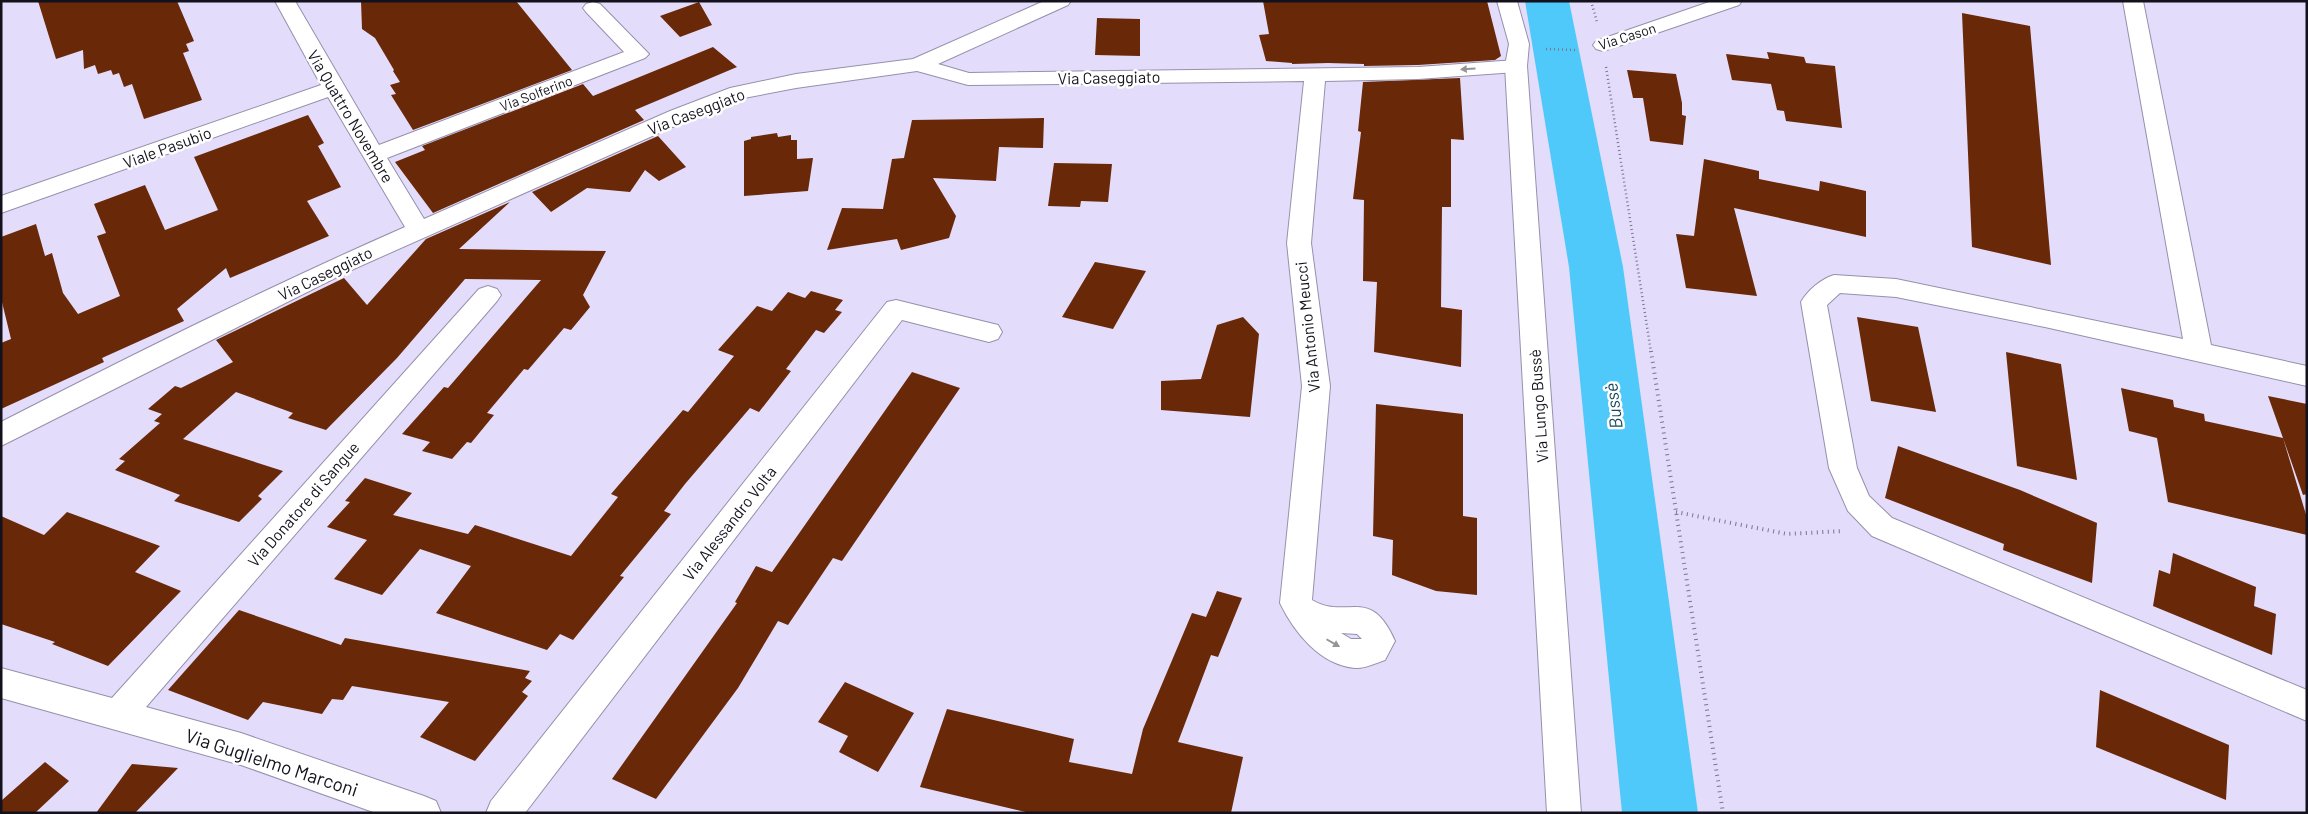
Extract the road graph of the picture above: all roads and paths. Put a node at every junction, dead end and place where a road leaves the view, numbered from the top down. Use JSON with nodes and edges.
{"nodes":[{"id":1,"x":285,"y":1,"type":"edge"},
{"id":2,"x":1061,"y":1,"type":"edge"},
{"id":3,"x":1507,"y":1,"type":"edge"},
{"id":4,"x":1732,"y":1,"type":"edge"},
{"id":5,"x":2133,"y":1,"type":"edge"},
{"id":6,"x":593,"y":8,"type":"dead end"},
{"id":7,"x":1603,"y":46,"type":"junction"},
{"id":8,"x":1518,"y":55,"type":"junction"},
{"id":9,"x":918,"y":65,"type":"junction"},
{"id":10,"x":1315,"y":74,"type":"junction"},
{"id":11,"x":332,"y":88,"type":"junction"},
{"id":12,"x":374,"y":155,"type":"junction"},
{"id":13,"x":1,"y":205,"type":"edge"},
{"id":14,"x":418,"y":229,"type":"junction"},
{"id":15,"x":488,"y":295,"type":"dead end"},
{"id":16,"x":989,"y":332,"type":"dead end"},
{"id":17,"x":2199,"y":352,"type":"junction"},
{"id":18,"x":2307,"y":376,"type":"edge"},
{"id":19,"x":1,"y":435,"type":"edge"},
{"id":20,"x":1676,"y":512,"type":"junction"},
{"id":21,"x":1882,"y":528,"type":"junction"},
{"id":22,"x":1299,"y":609,"type":"dead end"},
{"id":23,"x":6,"y":685,"type":"edge"},
{"id":24,"x":2307,"y":706,"type":"edge"},
{"id":25,"x":119,"y":714,"type":"junction"},
{"id":26,"x":424,"y":813,"type":"edge"},
{"id":27,"x":503,"y":813,"type":"edge"},
{"id":28,"x":1564,"y":813,"type":"edge"},
{"id":29,"x":1723,"y":813,"type":"edge"}],
"edges":[{"from":1,"to":11,"type":"street","name":"Via Quattro Novembre"},
{"from":2,"to":9,"type":"street"},
{"from":3,"to":8,"type":"street","name":"Via Lungo Bussè"},
{"from":4,"to":7,"type":"street","name":"Via Cason"},
{"from":5,"to":17,"type":"street"},
{"from":6,"to":12,"type":"street","name":"Via Solferino"},
{"from":7,"to":8,"type":"path","name":"Via Cason"},
{"from":7,"to":20,"type":"path"},
{"from":8,"to":10,"type":"street","name":"Via Caseggiato","one_way":true},
{"from":8,"to":28,"type":"street","name":"Via Lungo Bussè"},
{"from":9,"to":10,"type":"street","name":"Via Caseggiato"},
{"from":9,"to":14,"type":"street","name":"Via Caseggiato"},
{"from":10,"to":22,"type":"street","name":"Via Antonio Meucci"},
{"from":11,"to":12,"type":"street","name":"Via Quattro Novembre"},
{"from":11,"to":13,"type":"street","name":"Viale Pasubio"},
{"from":12,"to":14,"type":"street","name":"Via Quattro Novembre"},
{"from":14,"to":19,"type":"street","name":"Via Caseggiato"},
{"from":15,"to":25,"type":"street","name":"Via Donatore di Sangue"},
{"from":16,"to":27,"type":"street","name":"Via Alessandro Volta"},
{"from":17,"to":18,"type":"street"},
{"from":17,"to":21,"type":"street"},
{"from":20,"to":21,"type":"path"},
{"from":20,"to":29,"type":"path"},
{"from":21,"to":24,"type":"street"},
{"from":23,"to":25,"type":"street","name":"Via Guglielmo Marconi"},
{"from":25,"to":26,"type":"street","name":"Via Guglielmo Marconi"}]}
